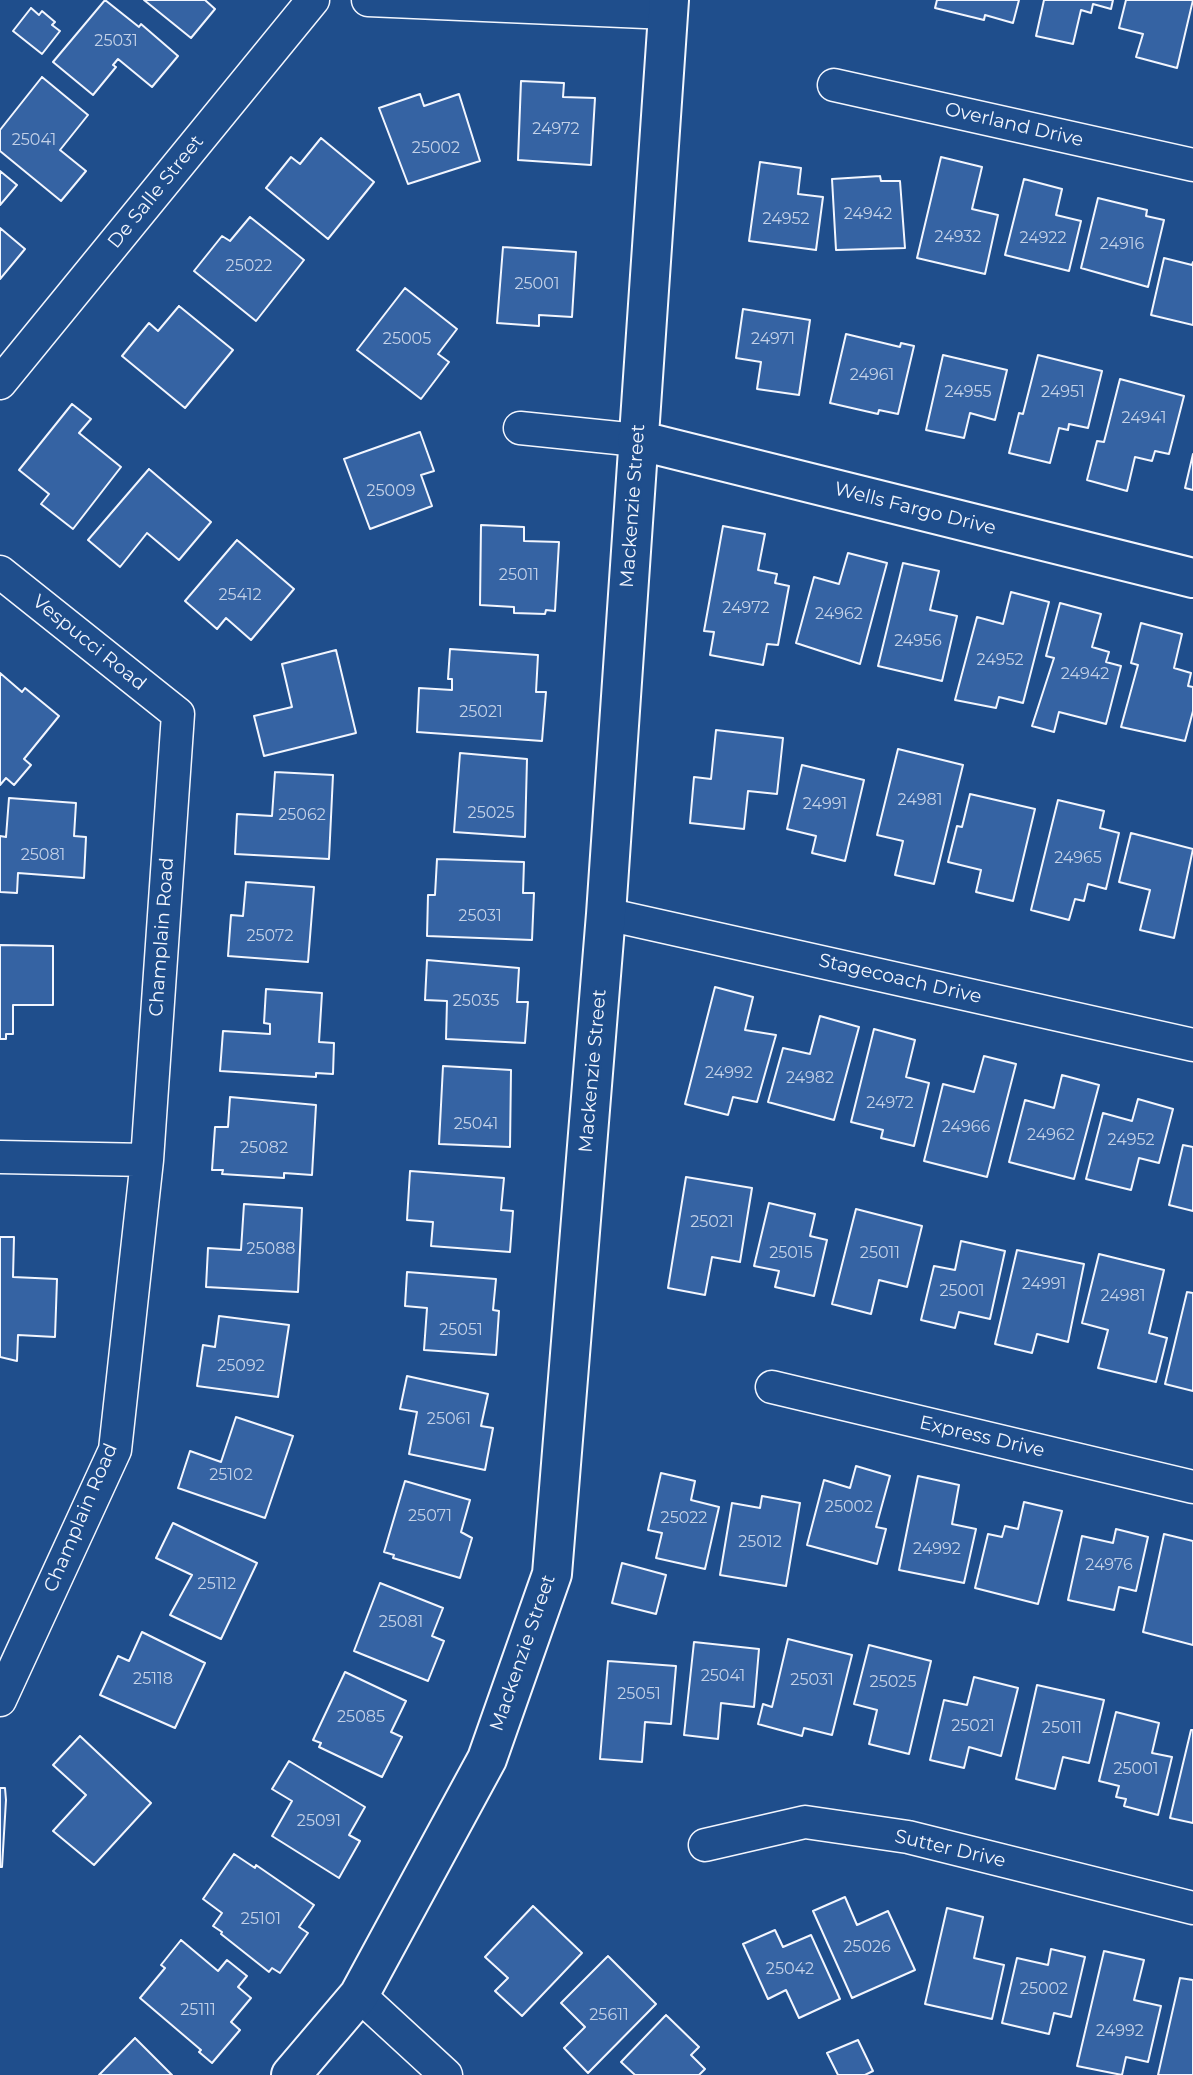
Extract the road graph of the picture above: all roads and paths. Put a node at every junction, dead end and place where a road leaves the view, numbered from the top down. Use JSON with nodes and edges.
{"nodes":[{"id":1,"x":313,"y":0,"type":"edge"},
{"id":2,"x":368,"y":0,"type":"edge"},
{"id":3,"x":668,"y":7,"type":"edge"},
{"id":4,"x":834,"y":85,"type":"dead end"},
{"id":5,"x":1193,"y":165,"type":"edge"},
{"id":6,"x":0,"y":383,"type":"edge"},
{"id":7,"x":520,"y":428,"type":"dead end"},
{"id":8,"x":637,"y":440,"type":"junction"},
{"id":9,"x":0,"y":572,"type":"edge"},
{"id":10,"x":1193,"y":578,"type":"edge"},
{"id":11,"x":178,"y":715,"type":"joint"},
{"id":12,"x":606,"y":914,"type":"junction"},
{"id":13,"x":1193,"y":1045,"type":"edge"},
{"id":14,"x":0,"y":1157,"type":"edge"},
{"id":15,"x":147,"y":1160,"type":"junction"},
{"id":16,"x":772,"y":1387,"type":"dead end"},
{"id":17,"x":1193,"y":1487,"type":"edge"},
{"id":18,"x":0,"y":1700,"type":"edge"},
{"id":19,"x":705,"y":1845,"type":"dead end"},
{"id":20,"x":1193,"y":1908,"type":"edge"},
{"id":21,"x":359,"y":1995,"type":"junction"},
{"id":22,"x":291,"y":2075,"type":"edge"},
{"id":23,"x":446,"y":2075,"type":"edge"}],
"edges":[{"from":1,"to":6,"type":"street","name":"De Salle Street"},
{"from":2,"to":3,"type":"street"},
{"from":3,"to":8,"type":"street","name":"Mackenzie Street"},
{"from":4,"to":5,"type":"street","name":"Overland Drive"},
{"from":7,"to":8,"type":"street"},
{"from":8,"to":10,"type":"street","name":"Wells Fargo Drive"},
{"from":8,"to":12,"type":"street","name":"Mackenzie Street"},
{"from":9,"to":11,"type":"street","name":"Vespucci Road"},
{"from":11,"to":15,"type":"street","name":"Champlain Road"},
{"from":12,"to":13,"type":"street","name":"Stagecoach Drive"},
{"from":12,"to":21,"type":"street","name":"Mackenzie Street"},
{"from":14,"to":15,"type":"street"},
{"from":15,"to":18,"type":"street","name":"Champlain Road"},
{"from":16,"to":17,"type":"street","name":"Express Drive"},
{"from":19,"to":20,"type":"street","name":"Sutter Drive"},
{"from":21,"to":22,"type":"street","name":"Mackenzie Street"},
{"from":21,"to":23,"type":"street"}]}
